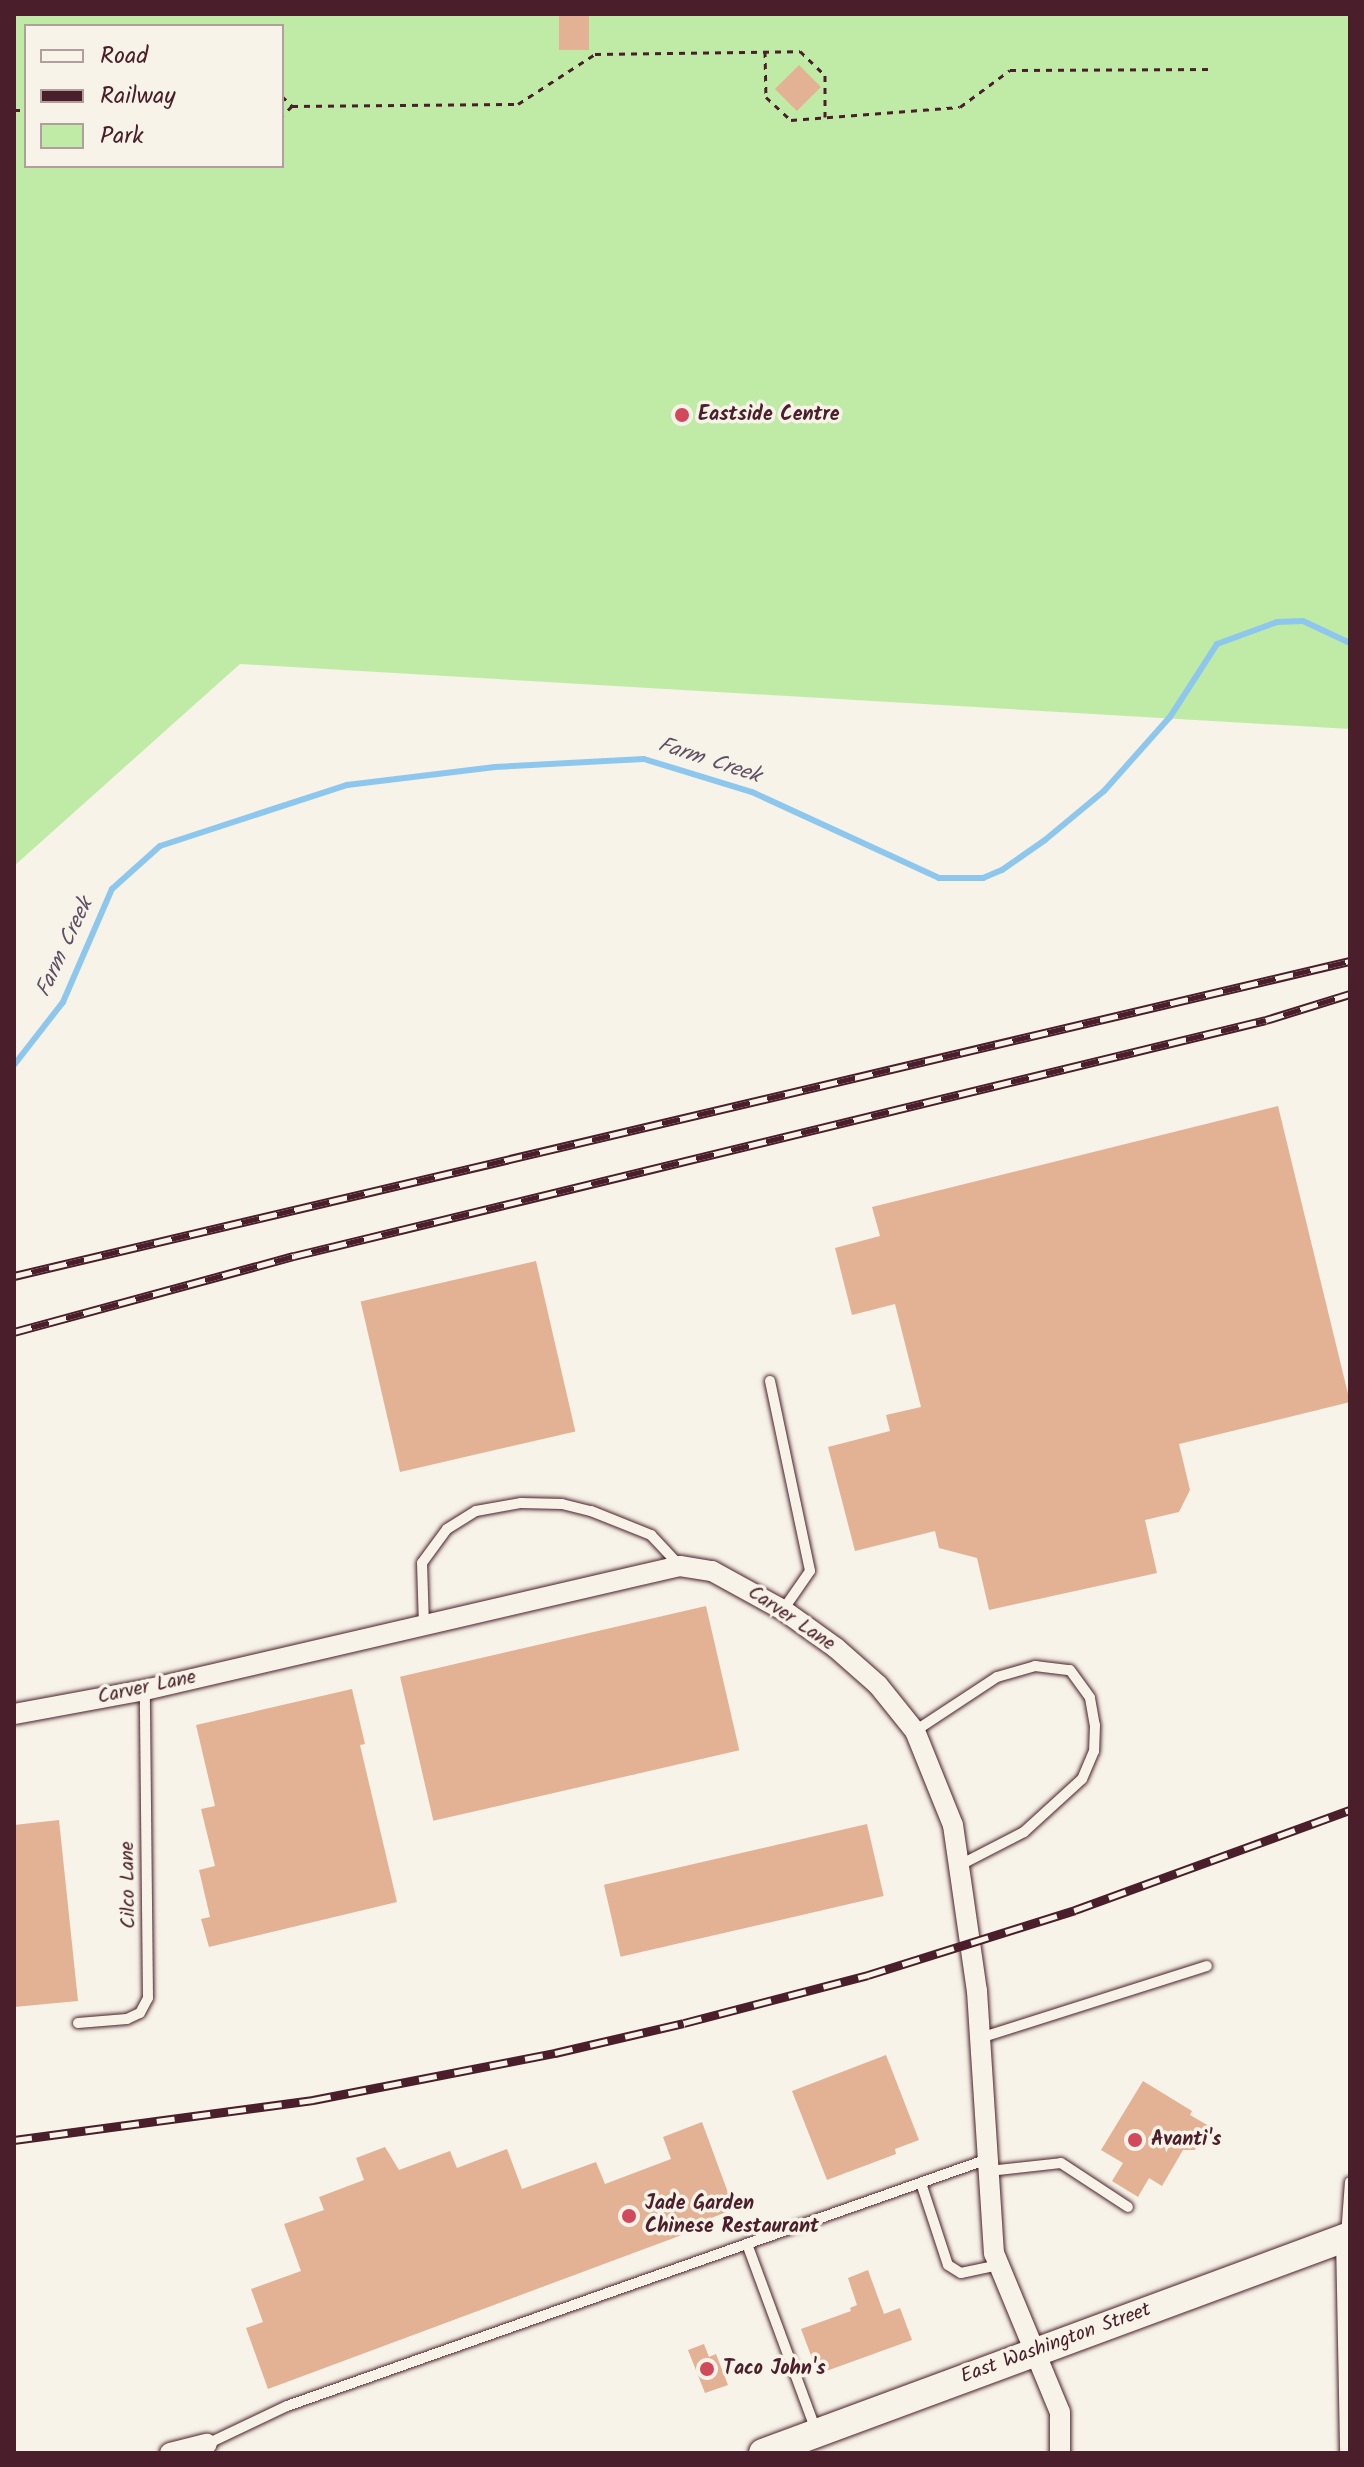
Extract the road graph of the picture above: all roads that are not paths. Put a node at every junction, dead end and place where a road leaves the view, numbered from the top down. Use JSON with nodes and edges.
{"nodes":[{"id":1,"x":770,"y":1381,"type":"dead end"},
{"id":2,"x":680,"y":1566,"type":"junction"},
{"id":3,"x":783,"y":1610,"type":"junction"},
{"id":4,"x":424,"y":1626,"type":"junction"},
{"id":5,"x":145,"y":1690,"type":"junction"},
{"id":6,"x":14,"y":1714,"type":"edge"},
{"id":7,"x":915,"y":1731,"type":"junction"},
{"id":8,"x":960,"y":1865,"type":"junction"},
{"id":9,"x":1207,"y":1966,"type":"dead end"},
{"id":10,"x":78,"y":2023,"type":"dead end"},
{"id":11,"x":980,"y":2038,"type":"junction"},
{"id":12,"x":988,"y":2165,"type":"junction"},
{"id":13,"x":1350,"y":2182,"type":"edge"},
{"id":14,"x":921,"y":2183,"type":"junction"},
{"id":15,"x":1128,"y":2207,"type":"dead end"},
{"id":16,"x":1348,"y":2237,"type":"edge"},
{"id":17,"x":747,"y":2244,"type":"junction"},
{"id":18,"x":998,"y":2265,"type":"junction"},
{"id":19,"x":1035,"y":2351,"type":"junction"},
{"id":20,"x":817,"y":2433,"type":"junction"},
{"id":21,"x":207,"y":2444,"type":"joint"},
{"id":22,"x":778,"y":2450,"type":"edge"},
{"id":23,"x":170,"y":2453,"type":"edge"},
{"id":24,"x":1060,"y":2453,"type":"edge"},
{"id":25,"x":1350,"y":2453,"type":"edge"}],
"edges":[{"from":1,"to":3,"type":"lane"},
{"from":2,"to":3,"type":"street","name":"Carver Lane"},
{"from":2,"to":4,"type":"street","name":"Carver Lane"},
{"from":2,"to":4,"type":"lane"},
{"from":3,"to":7,"type":"street","name":"Carver Lane"},
{"from":4,"to":5,"type":"street","name":"Carver Lane"},
{"from":5,"to":6,"type":"street","name":"Carver Lane"},
{"from":5,"to":10,"type":"lane","name":"Cilco Lane"},
{"from":7,"to":8,"type":"street","name":"Carver Lane"},
{"from":7,"to":8,"type":"lane"},
{"from":8,"to":11,"type":"street","name":"Carver Lane"},
{"from":9,"to":11,"type":"lane"},
{"from":11,"to":12,"type":"street","name":"Carver Lane"},
{"from":12,"to":14,"type":"lane"},
{"from":12,"to":15,"type":"lane"},
{"from":12,"to":18,"type":"street","name":"Carver Lane"},
{"from":13,"to":16,"type":"lane"},
{"from":14,"to":17,"type":"lane"},
{"from":14,"to":18,"type":"lane"},
{"from":16,"to":19,"type":"main road","name":"East Washington Street"},
{"from":16,"to":25,"type":"street"},
{"from":17,"to":20,"type":"lane"},
{"from":17,"to":21,"type":"lane"},
{"from":18,"to":19,"type":"street","name":"Carver Lane"},
{"from":19,"to":20,"type":"main road","name":"East Washington Street"},
{"from":19,"to":24,"type":"street","name":"Carver Lane"},
{"from":20,"to":22,"type":"main road","name":"East Washington Street"},
{"from":21,"to":23,"type":"street"}]}
